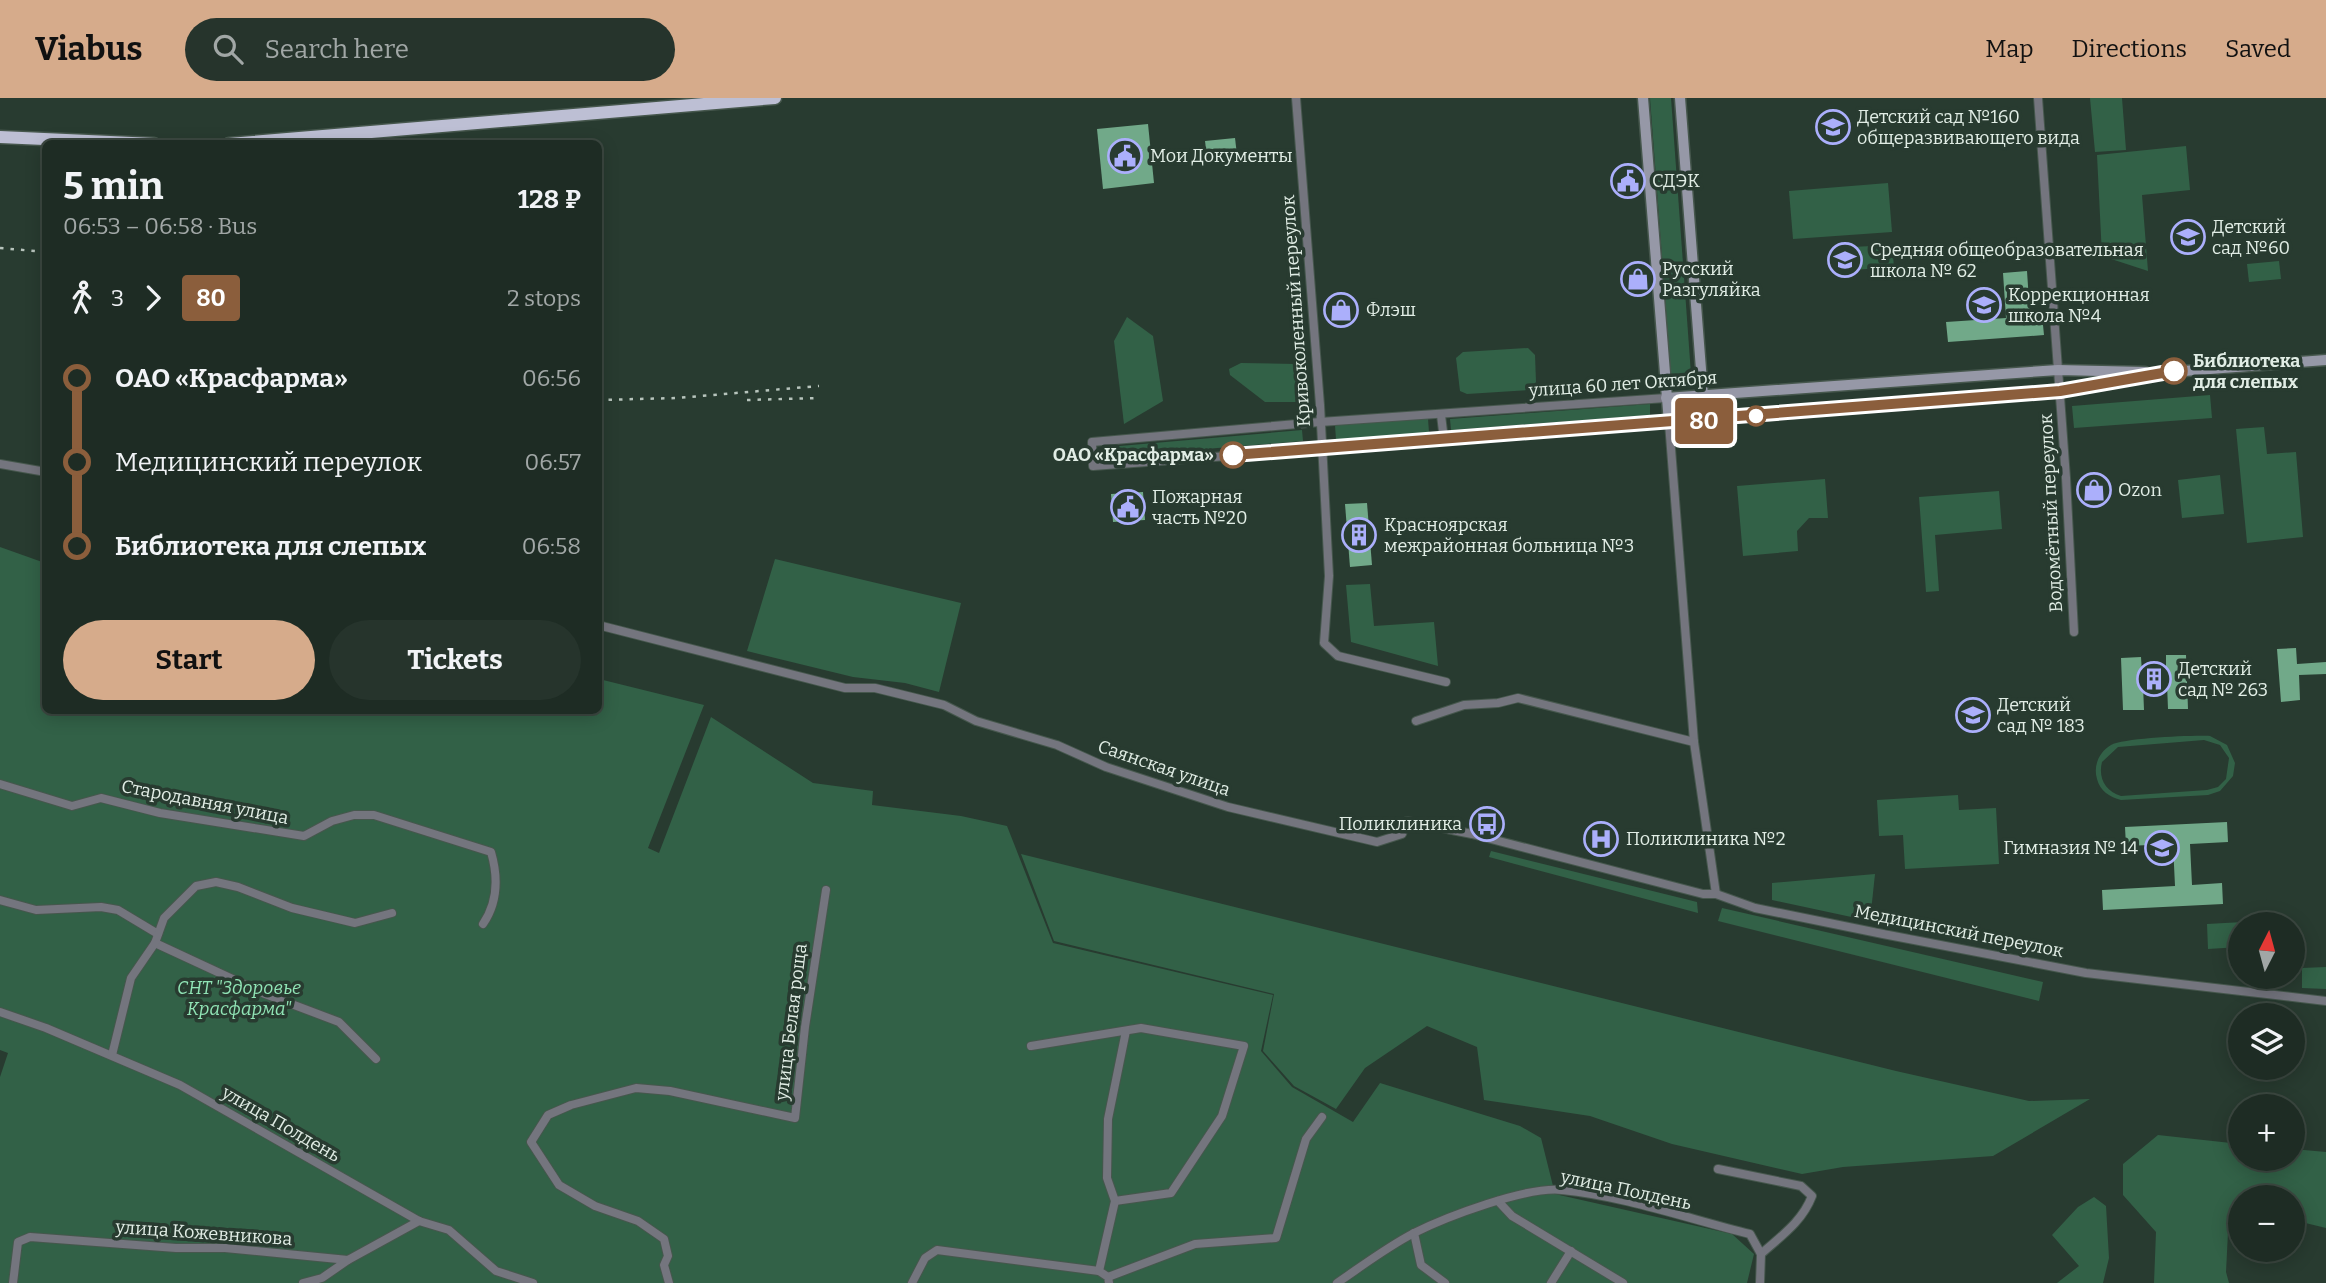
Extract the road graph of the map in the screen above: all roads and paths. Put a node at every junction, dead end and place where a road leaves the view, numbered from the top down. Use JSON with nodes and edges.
{"nodes":[{"id":1,"x":775,"y":98,"type":"edge"},
{"id":2,"x":1296,"y":98,"type":"edge"},
{"id":3,"x":1643,"y":98,"type":"edge"},
{"id":4,"x":1680,"y":98,"type":"edge"},
{"id":5,"x":2038,"y":98,"type":"edge"},
{"id":6,"x":0,"y":137,"type":"edge"},
{"id":7,"x":66,"y":140,"type":"edge"},
{"id":8,"x":276,"y":140,"type":"edge"},
{"id":9,"x":2326,"y":360,"type":"edge"},
{"id":10,"x":2058,"y":370,"type":"junction"},
{"id":11,"x":2158,"y":373,"type":"junction"},
{"id":12,"x":2060,"y":391,"type":"junction"},
{"id":13,"x":1704,"y":396,"type":"junction"},
{"id":14,"x":1666,"y":398,"type":"junction"},
{"id":15,"x":1441,"y":415,"type":"junction"},
{"id":16,"x":1705,"y":421,"type":"junction"},
{"id":17,"x":1320,"y":422,"type":"junction"},
{"id":18,"x":1669,"y":423,"type":"junction"},
{"id":19,"x":1444,"y":440,"type":"junction"},
{"id":20,"x":1320,"y":448,"type":"junction"},
{"id":21,"x":0,"y":464,"type":"edge"},
{"id":22,"x":42,"y":471,"type":"edge"},
{"id":23,"x":602,"y":626,"type":"edge"},
{"id":24,"x":2074,"y":632,"type":"dead end"},
{"id":25,"x":1446,"y":682,"type":"dead end"},
{"id":26,"x":1416,"y":721,"type":"dead end"},
{"id":27,"x":1694,"y":742,"type":"junction"},
{"id":28,"x":0,"y":784,"type":"edge"},
{"id":29,"x":826,"y":890,"type":"dead end"},
{"id":30,"x":1716,"y":894,"type":"junction"},
{"id":31,"x":0,"y":900,"type":"edge"},
{"id":32,"x":392,"y":913,"type":"dead end"},
{"id":33,"x":483,"y":924,"type":"dead end"},
{"id":34,"x":157,"y":939,"type":"junction"},
{"id":35,"x":2326,"y":1001,"type":"edge"},
{"id":36,"x":0,"y":1012,"type":"edge"},
{"id":37,"x":1126,"y":1031,"type":"junction"},
{"id":38,"x":1031,"y":1045,"type":"dead end"},
{"id":39,"x":112,"y":1055,"type":"junction"},
{"id":40,"x":376,"y":1059,"type":"dead end"},
{"id":41,"x":1322,"y":1117,"type":"dead end"},
{"id":42,"x":1718,"y":1169,"type":"dead end"},
{"id":43,"x":1115,"y":1201,"type":"junction"},
{"id":44,"x":1497,"y":1201,"type":"junction"},
{"id":45,"x":419,"y":1220,"type":"junction"},
{"id":46,"x":1414,"y":1233,"type":"junction"},
{"id":47,"x":1571,"y":1251,"type":"junction"},
{"id":48,"x":1761,"y":1254,"type":"junction"},
{"id":49,"x":348,"y":1260,"type":"junction"},
{"id":50,"x":1099,"y":1271,"type":"junction"},
{"id":51,"x":322,"y":1280,"type":"edge"},
{"id":52,"x":1109,"y":1280,"type":"edge"},
{"id":53,"x":13,"y":1283,"type":"edge"},
{"id":54,"x":303,"y":1283,"type":"edge"},
{"id":55,"x":533,"y":1283,"type":"edge"},
{"id":56,"x":669,"y":1283,"type":"edge"},
{"id":57,"x":912,"y":1283,"type":"edge"},
{"id":58,"x":1338,"y":1283,"type":"edge"},
{"id":59,"x":1445,"y":1283,"type":"edge"},
{"id":60,"x":1551,"y":1283,"type":"edge"},
{"id":61,"x":1623,"y":1283,"type":"edge"},
{"id":62,"x":1760,"y":1283,"type":"edge"}],
"edges":[{"from":1,"to":8,"type":"highway"},
{"from":2,"to":17,"type":"street","name":"Кривоколенный переулок"},
{"from":3,"to":14,"type":"main road"},
{"from":4,"to":13,"type":"main road"},
{"from":5,"to":10,"type":"street","name":"Водомётный переулок"},
{"from":6,"to":7,"type":"highway"},
{"from":9,"to":11,"type":"main road","name":"улица 60 лет Октября"},
{"from":10,"to":11,"type":"main road","name":"улица 60 лет Октября"},
{"from":10,"to":12,"type":"street","name":"Водомётный переулок"},
{"from":10,"to":13,"type":"main road","name":"улица 60 лет Октября"},
{"from":11,"to":12,"type":"main road","name":"улица 60 лет Октября"},
{"from":12,"to":16,"type":"main road","name":"улица 60 лет Октября"},
{"from":12,"to":24,"type":"street","name":"Водомётный переулок"},
{"from":13,"to":14,"type":"main road","name":"улица 60 лет Октября"},
{"from":13,"to":16,"type":"main road"},
{"from":14,"to":15,"type":"street","name":"улица 60 лет Октября"},
{"from":14,"to":18,"type":"main road"},
{"from":15,"to":17,"type":"street","name":"улица 60 лет Октября"},
{"from":15,"to":19,"type":"street"},
{"from":16,"to":18,"type":"main road","name":"улица 60 лет Октября"},
{"from":17,"to":20,"type":"street","name":"Кривоколенный переулок"},
{"from":17,"to":20,"type":"street","name":"улица 60 лет Октября"},
{"from":18,"to":19,"type":"street","name":"улица 60 лет Октября"},
{"from":18,"to":27,"type":"street"},
{"from":19,"to":20,"type":"street","name":"улица 60 лет Октября"},
{"from":20,"to":25,"type":"street","name":"Кривоколенный переулок"},
{"from":21,"to":22,"type":"street"},
{"from":23,"to":30,"type":"street","name":"Саянская улица"},
{"from":26,"to":27,"type":"street"},
{"from":27,"to":30,"type":"street"},
{"from":28,"to":33,"type":"street","name":"Стародавняя улица"},
{"from":29,"to":56,"type":"street","name":"улица Белая роща"},
{"from":30,"to":35,"type":"street","name":"Медицинский переулок"},
{"from":31,"to":34,"type":"street"},
{"from":32,"to":34,"type":"street"},
{"from":34,"to":39,"type":"street"},
{"from":34,"to":40,"type":"street"},
{"from":36,"to":39,"type":"street","name":"улица Полдень"},
{"from":37,"to":38,"type":"street"},
{"from":37,"to":43,"type":"street"},
{"from":37,"to":43,"type":"street"},
{"from":39,"to":45,"type":"street","name":"улица Полдень"},
{"from":41,"to":52,"type":"street"},
{"from":42,"to":48,"type":"street"},
{"from":43,"to":50,"type":"street"},
{"from":44,"to":46,"type":"street","name":"улица Полдень"},
{"from":44,"to":47,"type":"street"},
{"from":44,"to":48,"type":"street","name":"улица Полдень"},
{"from":45,"to":49,"type":"street"},
{"from":45,"to":55,"type":"street","name":"улица Полдень"},
{"from":46,"to":58,"type":"street","name":"улица Полдень"},
{"from":46,"to":59,"type":"street"},
{"from":47,"to":60,"type":"street"},
{"from":47,"to":61,"type":"street"},
{"from":48,"to":62,"type":"street"},
{"from":49,"to":51,"type":"street"},
{"from":49,"to":53,"type":"street","name":"улица Кожевникова"},
{"from":50,"to":52,"type":"street"},
{"from":50,"to":57,"type":"street"},
{"from":51,"to":54,"type":"street"}]}
